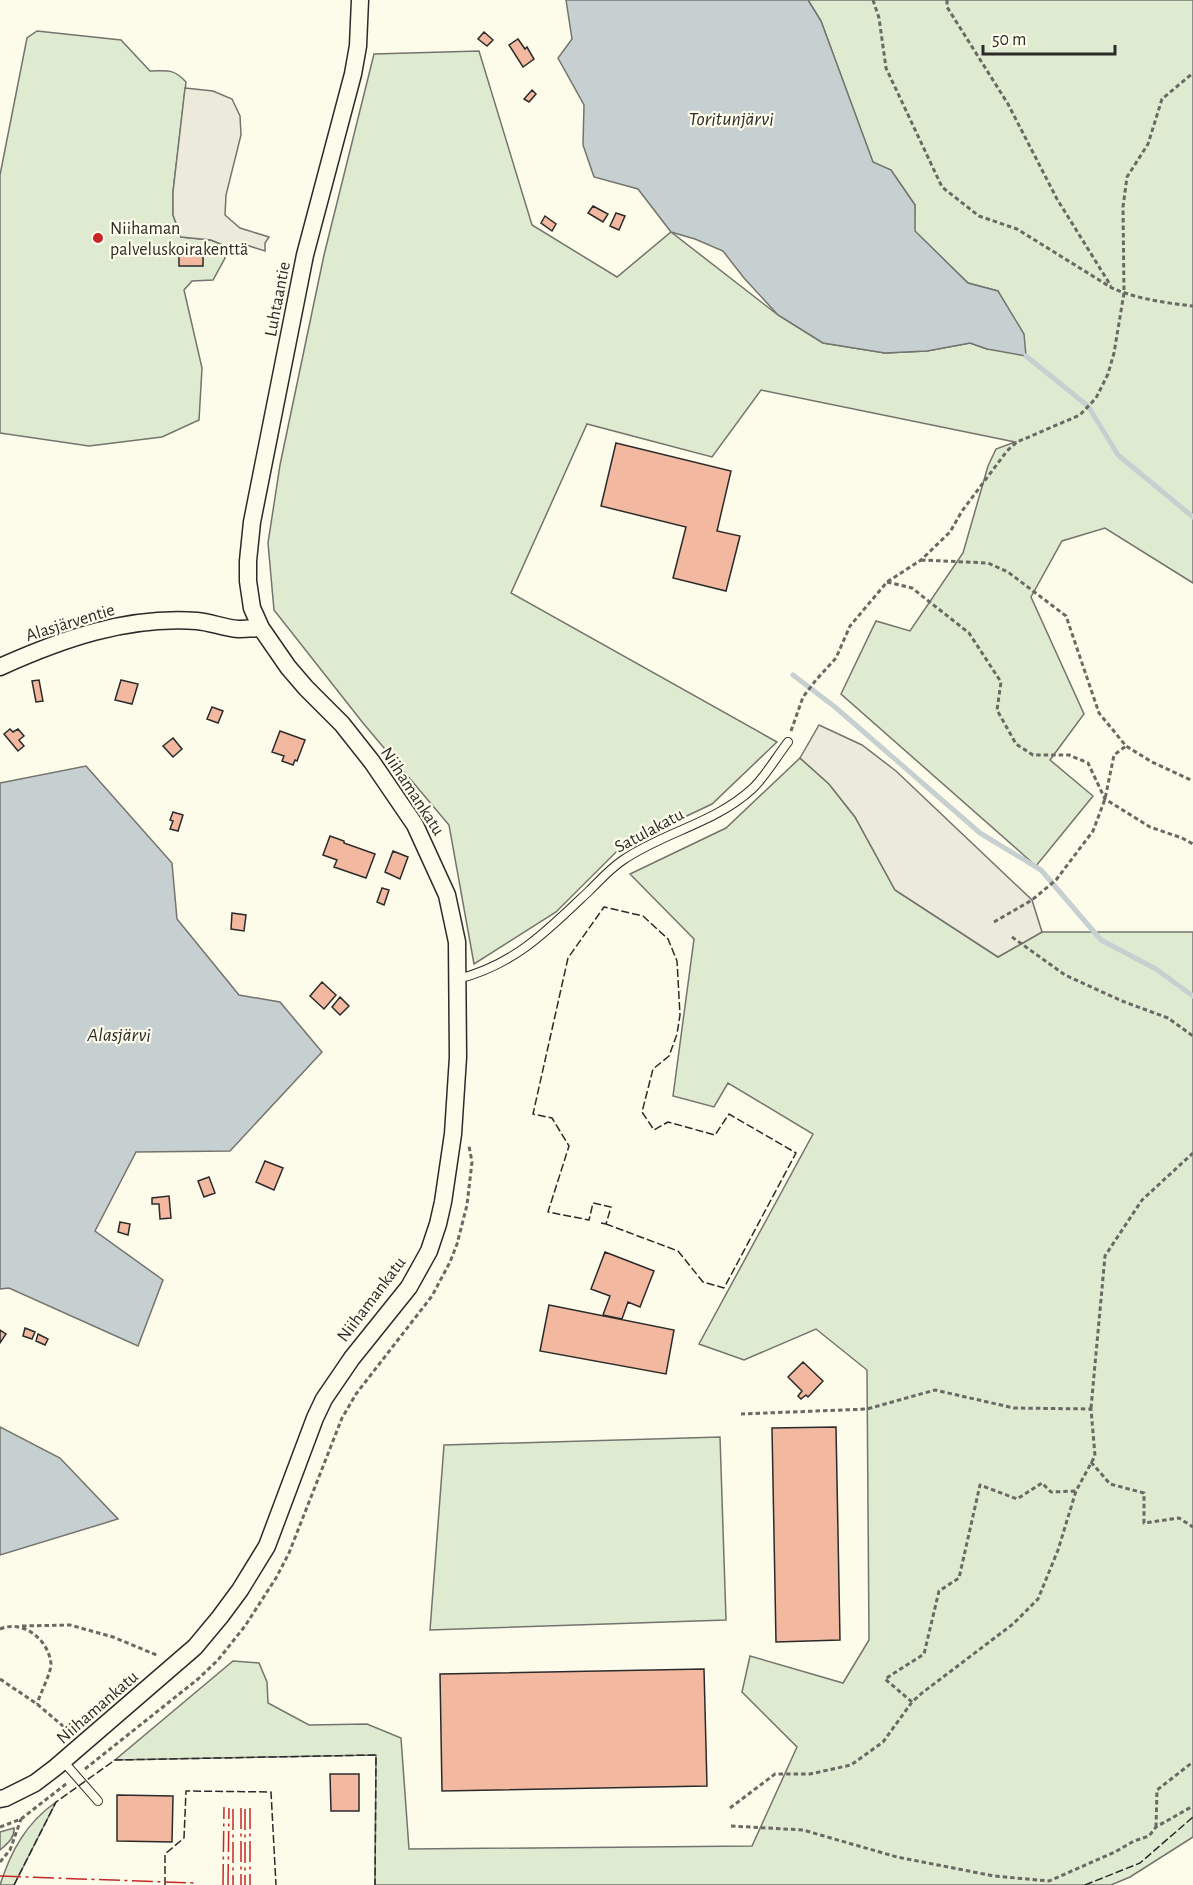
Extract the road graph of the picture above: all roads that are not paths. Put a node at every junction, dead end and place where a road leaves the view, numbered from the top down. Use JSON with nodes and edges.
{"nodes":[{"id":1,"x":360,"y":0,"type":"edge"},
{"id":2,"x":252,"y":608,"type":"joint"},
{"id":3,"x":261,"y":628,"type":"junction"},
{"id":4,"x":0,"y":667,"type":"edge"},
{"id":5,"x":788,"y":742,"type":"road end"},
{"id":6,"x":458,"y":979,"type":"junction"},
{"id":7,"x":63,"y":1761,"type":"junction"},
{"id":8,"x":0,"y":1799,"type":"edge"},
{"id":9,"x":98,"y":1801,"type":"dead end"}],
"edges":[{"from":1,"to":2,"type":"street","name":"Luhtaantie"},
{"from":2,"to":3,"type":"street","name":"Niihamankatu"},
{"from":3,"to":4,"type":"street","name":"Alasjärventie"},
{"from":3,"to":6,"type":"street","name":"Niihamankatu"},
{"from":5,"to":6,"type":"lane","name":"Satulakatu"},
{"from":6,"to":7,"type":"street","name":"Niihamankatu"},
{"from":7,"to":8,"type":"street","name":"Niihamankatu"},
{"from":7,"to":9,"type":"lane"}]}
